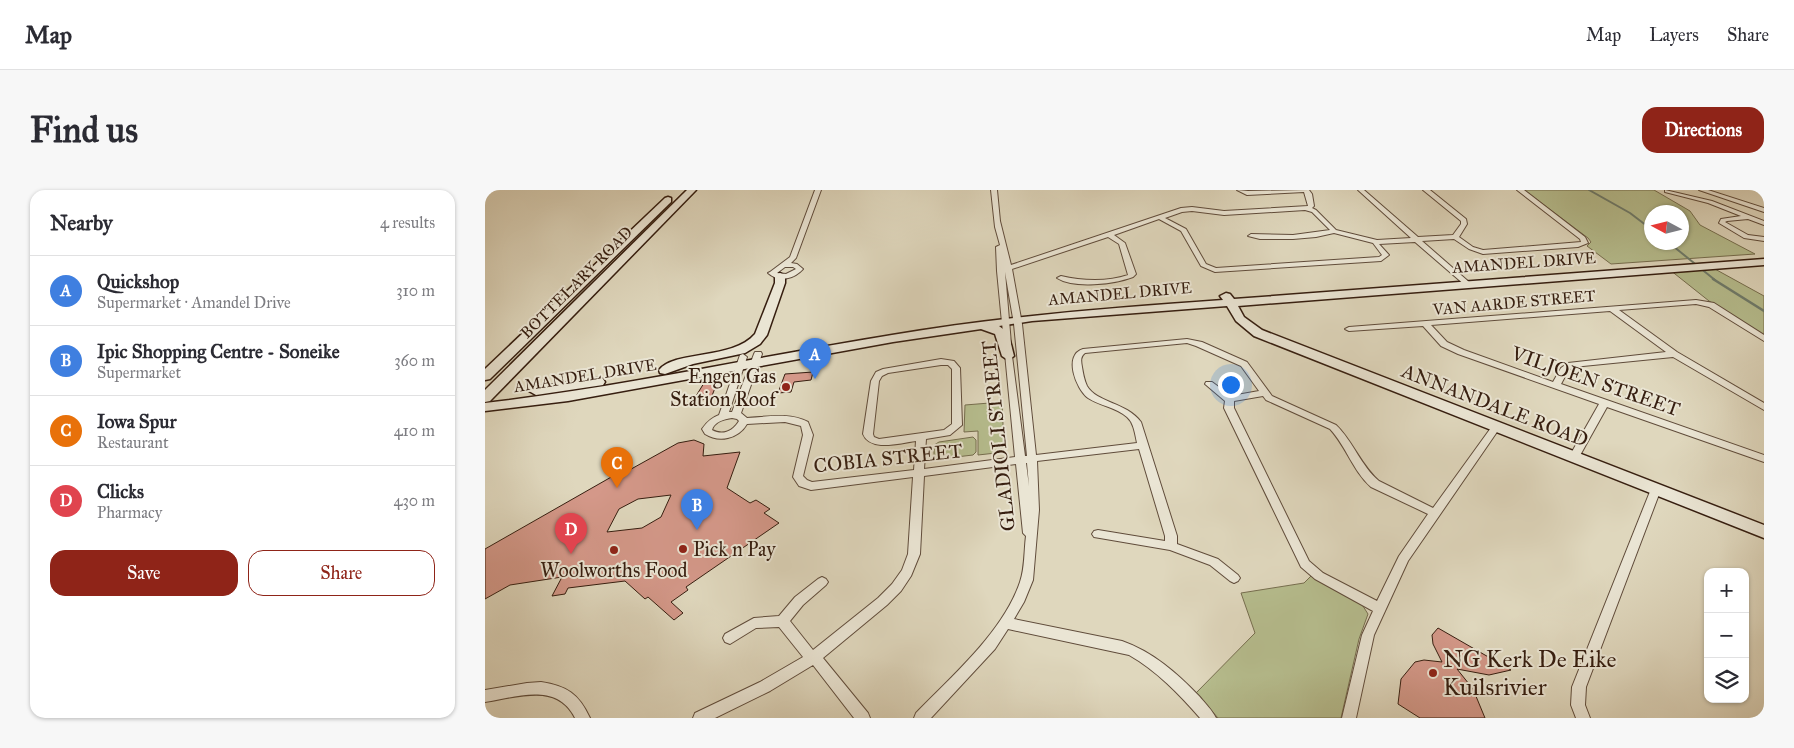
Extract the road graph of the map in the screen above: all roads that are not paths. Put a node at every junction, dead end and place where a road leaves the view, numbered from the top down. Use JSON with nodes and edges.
{"nodes":[{"id":1,"x":678,"y":190,"type":"edge"},
{"id":2,"x":692,"y":190,"type":"edge"},
{"id":3,"x":819,"y":190,"type":"edge"},
{"id":4,"x":994,"y":190,"type":"edge"},
{"id":5,"x":1240,"y":190,"type":"edge"},
{"id":6,"x":1305,"y":190,"type":"edge"},
{"id":7,"x":1361,"y":190,"type":"edge"},
{"id":8,"x":1425,"y":190,"type":"edge"},
{"id":9,"x":1520,"y":190,"type":"edge"},
{"id":10,"x":1702,"y":190,"type":"edge"},
{"id":11,"x":1667,"y":191,"type":"edge"},
{"id":12,"x":1718,"y":192,"type":"edge"},
{"id":13,"x":1308,"y":209,"type":"junction"},
{"id":14,"x":1764,"y":210,"type":"edge"},
{"id":15,"x":1159,"y":217,"type":"junction"},
{"id":16,"x":1764,"y":217,"type":"edge"},
{"id":17,"x":1749,"y":218,"type":"junction"},
{"id":18,"x":998,"y":222,"type":"junction"},
{"id":19,"x":1764,"y":223,"type":"edge"},
{"id":20,"x":1334,"y":231,"type":"junction"},
{"id":21,"x":1108,"y":234,"type":"junction"},
{"id":22,"x":1251,"y":236,"type":"dead end"},
{"id":23,"x":1455,"y":237,"type":"junction"},
{"id":24,"x":1764,"y":239,"type":"edge"},
{"id":25,"x":1416,"y":240,"type":"junction"},
{"id":26,"x":1377,"y":242,"type":"junction"},
{"id":27,"x":1764,"y":255,"type":"edge"},
{"id":28,"x":794,"y":261,"type":"junction"},
{"id":29,"x":1709,"y":262,"type":"junction"},
{"id":30,"x":1764,"y":262,"type":"edge"},
{"id":31,"x":1009,"y":268,"type":"junction"},
{"id":32,"x":782,"y":271,"type":"junction"},
{"id":33,"x":1000,"y":271,"type":"junction"},
{"id":34,"x":1061,"y":278,"type":"dead end"},
{"id":35,"x":1462,"y":281,"type":"junction"},
{"id":36,"x":1227,"y":299,"type":"junction"},
{"id":37,"x":1611,"y":308,"type":"junction"},
{"id":38,"x":1011,"y":317,"type":"junction"},
{"id":39,"x":1425,"y":323,"type":"junction"},
{"id":40,"x":979,"y":325,"type":"junction"},
{"id":41,"x":1349,"y":329,"type":"dead end"},
{"id":42,"x":1764,"y":338,"type":"edge"},
{"id":43,"x":1674,"y":354,"type":"junction"},
{"id":44,"x":1008,"y":356,"type":"junction"},
{"id":45,"x":757,"y":358,"type":"junction"},
{"id":46,"x":742,"y":361,"type":"junction"},
{"id":47,"x":665,"y":370,"type":"junction"},
{"id":48,"x":485,"y":376,"type":"edge"},
{"id":49,"x":1209,"y":384,"type":"dead end"},
{"id":50,"x":1556,"y":385,"type":"junction"},
{"id":51,"x":1264,"y":393,"type":"junction"},
{"id":52,"x":569,"y":397,"type":"junction"},
{"id":53,"x":485,"y":400,"type":"edge"},
{"id":54,"x":1230,"y":400,"type":"junction"},
{"id":55,"x":1605,"y":403,"type":"junction"},
{"id":56,"x":1764,"y":407,"type":"edge"},
{"id":57,"x":723,"y":417,"type":"junction"},
{"id":58,"x":485,"y":418,"type":"edge"},
{"id":59,"x":740,"y":421,"type":"junction"},
{"id":60,"x":1496,"y":427,"type":"junction"},
{"id":61,"x":921,"y":437,"type":"junction"},
{"id":62,"x":1143,"y":445,"type":"junction"},
{"id":63,"x":1574,"y":457,"type":"junction"},
{"id":64,"x":1031,"y":459,"type":"junction"},
{"id":65,"x":1764,"y":459,"type":"edge"},
{"id":66,"x":1019,"y":460,"type":"junction"},
{"id":67,"x":919,"y":474,"type":"junction"},
{"id":68,"x":1655,"y":489,"type":"junction"},
{"id":69,"x":1435,"y":514,"type":"junction"},
{"id":70,"x":1764,"y":532,"type":"edge"},
{"id":71,"x":1098,"y":534,"type":"dead end"},
{"id":72,"x":1031,"y":546,"type":"junction"},
{"id":73,"x":1171,"y":546,"type":"junction"},
{"id":74,"x":1234,"y":578,"type":"dead end"},
{"id":75,"x":822,"y":582,"type":"dead end"},
{"id":76,"x":1380,"y":609,"type":"junction"},
{"id":77,"x":782,"y":621,"type":"junction"},
{"id":78,"x":1006,"y":623,"type":"junction"},
{"id":79,"x":730,"y":638,"type":"dead end"},
{"id":80,"x":813,"y":658,"type":"junction"},
{"id":81,"x":485,"y":696,"type":"edge"},
{"id":82,"x":583,"y":718,"type":"edge"},
{"id":83,"x":700,"y":718,"type":"edge"},
{"id":84,"x":863,"y":718,"type":"edge"},
{"id":85,"x":921,"y":718,"type":"edge"},
{"id":86,"x":1209,"y":718,"type":"edge"},
{"id":87,"x":1349,"y":718,"type":"edge"},
{"id":88,"x":1583,"y":718,"type":"edge"}],
"edges":[{"from":1,"to":48,"type":"street","name":"BOTTELARY ROAD"},
{"from":2,"to":53,"type":"street","name":"BOTTELARY ROAD"},
{"from":3,"to":28,"type":"street"},
{"from":4,"to":18,"type":"street"},
{"from":5,"to":6,"type":"street"},
{"from":6,"to":13,"type":"street"},
{"from":7,"to":25,"type":"street"},
{"from":8,"to":23,"type":"street"},
{"from":9,"to":23,"type":"street"},
{"from":10,"to":12,"type":"street"},
{"from":11,"to":17,"type":"street"},
{"from":12,"to":14,"type":"street"},
{"from":13,"to":15,"type":"street"},
{"from":13,"to":20,"type":"street"},
{"from":15,"to":21,"type":"street"},
{"from":15,"to":26,"type":"street"},
{"from":16,"to":17,"type":"street"},
{"from":17,"to":19,"type":"street"},
{"from":17,"to":24,"type":"street"},
{"from":18,"to":31,"type":"street"},
{"from":18,"to":33,"type":"street"},
{"from":20,"to":22,"type":"street"},
{"from":20,"to":26,"type":"street"},
{"from":21,"to":31,"type":"street"},
{"from":21,"to":34,"type":"street"},
{"from":23,"to":25,"type":"street"},
{"from":25,"to":26,"type":"street"},
{"from":25,"to":35,"type":"street"},
{"from":27,"to":29,"type":"street","name":"AMANDEL DRIVE"},
{"from":28,"to":32,"type":"street"},
{"from":28,"to":32,"type":"street"},
{"from":29,"to":30,"type":"street","name":"AMANDEL DRIVE"},
{"from":29,"to":35,"type":"street","name":"AMANDEL DRIVE"},
{"from":31,"to":33,"type":"street"},
{"from":31,"to":38,"type":"street"},
{"from":32,"to":47,"type":"street"},
{"from":33,"to":38,"type":"street"},
{"from":35,"to":36,"type":"street","name":"AMANDEL DRIVE"},
{"from":36,"to":38,"type":"street","name":"AMANDEL DRIVE"},
{"from":36,"to":60,"type":"street","name":"ANNANDALE ROAD"},
{"from":37,"to":39,"type":"street","name":"VAN AARDE STREET"},
{"from":37,"to":42,"type":"street","name":"VAN AARDE STREET"},
{"from":37,"to":43,"type":"street"},
{"from":38,"to":40,"type":"street","name":"AMANDEL DRIVE"},
{"from":38,"to":44,"type":"street","name":"GLADIOLI STREET"},
{"from":38,"to":45,"type":"street","name":"AMANDEL DRIVE"},
{"from":38,"to":64,"type":"street","name":"GLADIOLI STREET"},
{"from":39,"to":41,"type":"street","name":"VAN AARDE STREET"},
{"from":39,"to":50,"type":"street","name":"VILJOEN STREET"},
{"from":40,"to":44,"type":"street"},
{"from":40,"to":45,"type":"street","name":"AMANDEL DRIVE"},
{"from":43,"to":50,"type":"street"},
{"from":43,"to":56,"type":"street"},
{"from":44,"to":66,"type":"street","name":"GLADIOLI STREET"},
{"from":45,"to":46,"type":"street","name":"AMANDEL DRIVE"},
{"from":45,"to":59,"type":"street"},
{"from":46,"to":47,"type":"street","name":"AMANDEL DRIVE"},
{"from":46,"to":52,"type":"street","name":"AMANDEL DRIVE"},
{"from":46,"to":57,"type":"street"},
{"from":47,"to":53,"type":"street","name":"AMANDEL DRIVE"},
{"from":49,"to":54,"type":"street"},
{"from":50,"to":55,"type":"street","name":"VILJOEN STREET"},
{"from":51,"to":54,"type":"street"},
{"from":51,"to":62,"type":"street"},
{"from":51,"to":69,"type":"street"},
{"from":52,"to":53,"type":"street","name":"AMANDEL DRIVE"},
{"from":52,"to":58,"type":"street"},
{"from":54,"to":76,"type":"street"},
{"from":55,"to":63,"type":"street"},
{"from":55,"to":65,"type":"street","name":"VILJOEN STREET"},
{"from":57,"to":59,"type":"street"},
{"from":57,"to":59,"type":"street"},
{"from":59,"to":67,"type":"street","name":"COBIA STREET"},
{"from":60,"to":63,"type":"street","name":"ANNANDALE ROAD"},
{"from":60,"to":69,"type":"street"},
{"from":61,"to":61,"type":"street"},
{"from":61,"to":67,"type":"street"},
{"from":62,"to":64,"type":"street","name":"COBIA STREET"},
{"from":62,"to":73,"type":"street"},
{"from":63,"to":68,"type":"street","name":"ANNANDALE ROAD"},
{"from":64,"to":66,"type":"street","name":"COBIA STREET"},
{"from":64,"to":72,"type":"street","name":"GLADIOLI STREET"},
{"from":66,"to":67,"type":"street","name":"COBIA STREET"},
{"from":66,"to":72,"type":"street","name":"GLADIOLI STREET"},
{"from":67,"to":80,"type":"street"},
{"from":68,"to":70,"type":"street","name":"ANNANDALE ROAD"},
{"from":68,"to":88,"type":"street"},
{"from":69,"to":76,"type":"street"},
{"from":71,"to":73,"type":"street"},
{"from":72,"to":78,"type":"street","name":"GLADIOLI STREET"},
{"from":73,"to":74,"type":"street"},
{"from":75,"to":77,"type":"street"},
{"from":76,"to":87,"type":"street"},
{"from":77,"to":79,"type":"street"},
{"from":77,"to":80,"type":"street"},
{"from":78,"to":85,"type":"street","name":"GLADIOLI STREET"},
{"from":78,"to":86,"type":"street"},
{"from":80,"to":83,"type":"street"},
{"from":80,"to":84,"type":"street"},
{"from":81,"to":82,"type":"street"}]}
